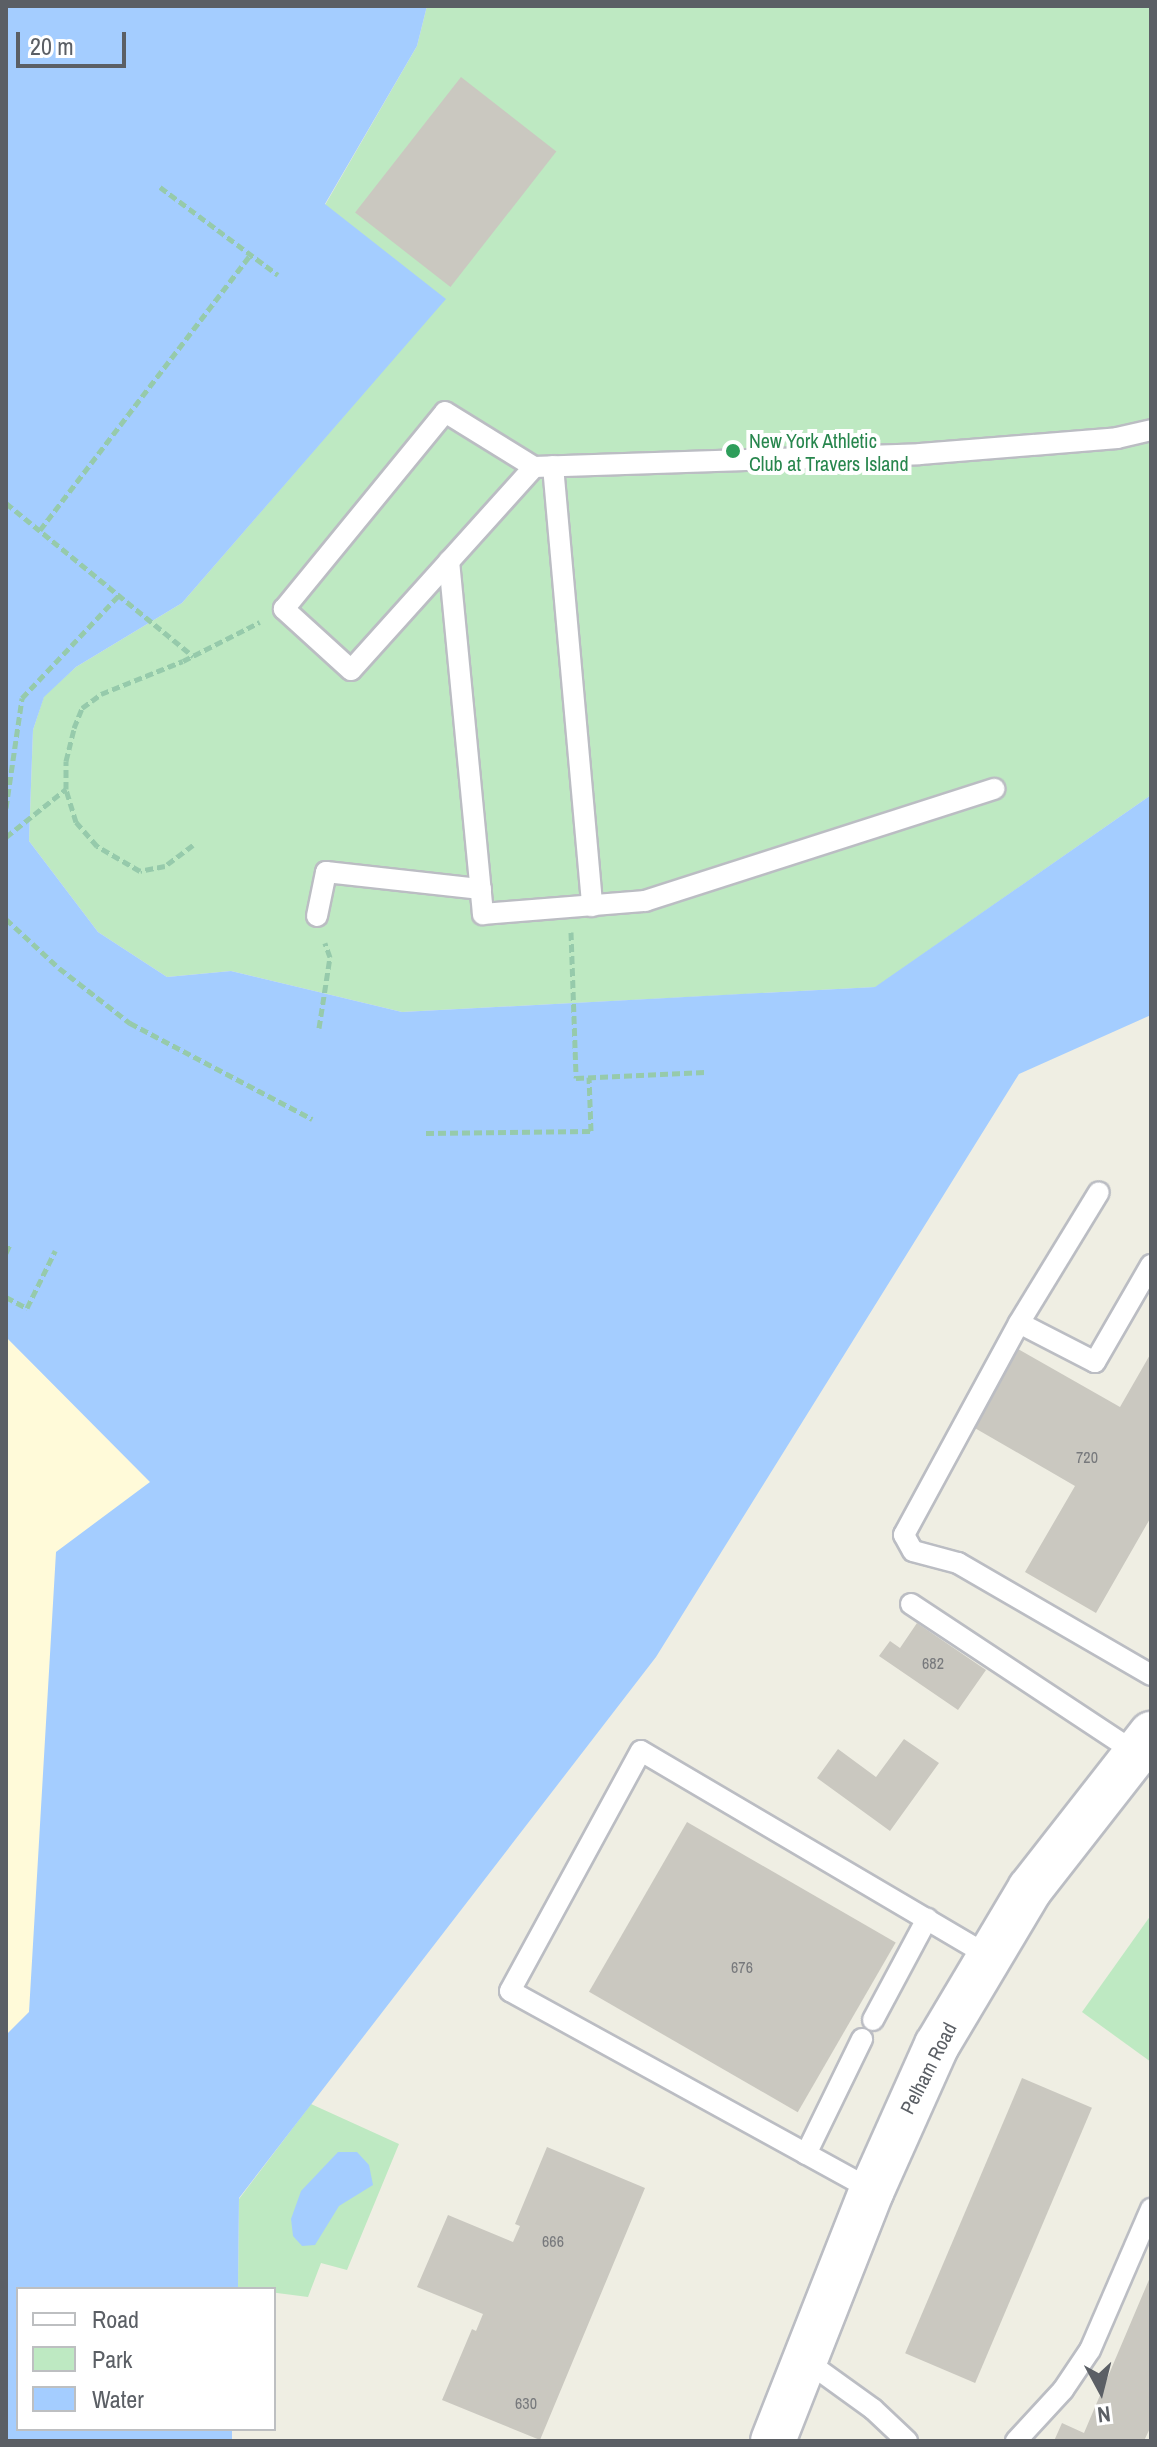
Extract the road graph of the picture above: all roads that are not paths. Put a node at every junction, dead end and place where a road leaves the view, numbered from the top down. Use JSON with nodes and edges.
{"nodes":[{"id":1,"x":1151,"y":430,"type":"edge"},
{"id":2,"x":543,"y":466,"type":"junction"},
{"id":3,"x":449,"y":561,"type":"junction"},
{"id":4,"x":994,"y":789,"type":"dead end"},
{"id":5,"x":481,"y":889,"type":"junction"},
{"id":6,"x":592,"y":906,"type":"junction"},
{"id":7,"x":317,"y":916,"type":"dead end"},
{"id":8,"x":1099,"y":1192,"type":"dead end"},
{"id":9,"x":1151,"y":1265,"type":"edge"},
{"id":10,"x":1019,"y":1323,"type":"junction"},
{"id":11,"x":911,"y":1604,"type":"dead end"},
{"id":12,"x":1151,"y":1675,"type":"edge"},
{"id":13,"x":1143,"y":1743,"type":"edge"},
{"id":14,"x":927,"y":1919,"type":"junction"},
{"id":15,"x":987,"y":1955,"type":"junction"},
{"id":16,"x":873,"y":2020,"type":"dead end"},
{"id":17,"x":862,"y":2039,"type":"dead end"},
{"id":18,"x":806,"y":2154,"type":"junction"},
{"id":19,"x":872,"y":2190,"type":"junction"},
{"id":20,"x":1151,"y":2209,"type":"edge"},
{"id":21,"x":805,"y":2360,"type":"junction"},
{"id":22,"x":773,"y":2441,"type":"edge"},
{"id":23,"x":907,"y":2441,"type":"edge"},
{"id":24,"x":1016,"y":2441,"type":"edge"}],
"edges":[{"from":1,"to":2,"type":"lane"},
{"from":2,"to":3,"type":"lane"},
{"from":2,"to":3,"type":"lane"},
{"from":2,"to":6,"type":"lane"},
{"from":3,"to":5,"type":"lane"},
{"from":4,"to":6,"type":"lane"},
{"from":5,"to":6,"type":"lane"},
{"from":5,"to":7,"type":"lane"},
{"from":8,"to":10,"type":"lane"},
{"from":9,"to":10,"type":"lane"},
{"from":10,"to":12,"type":"lane"},
{"from":11,"to":13,"type":"lane"},
{"from":13,"to":15,"type":"main road","name":"Pelham Road"},
{"from":14,"to":15,"type":"lane"},
{"from":14,"to":16,"type":"lane"},
{"from":14,"to":18,"type":"lane"},
{"from":15,"to":19,"type":"main road","name":"Pelham Road"},
{"from":17,"to":18,"type":"lane"},
{"from":18,"to":19,"type":"lane"},
{"from":19,"to":21,"type":"main road","name":"Pelham Road"},
{"from":20,"to":24,"type":"lane"},
{"from":21,"to":22,"type":"main road","name":"Pelham Road"},
{"from":21,"to":23,"type":"lane"}]}
